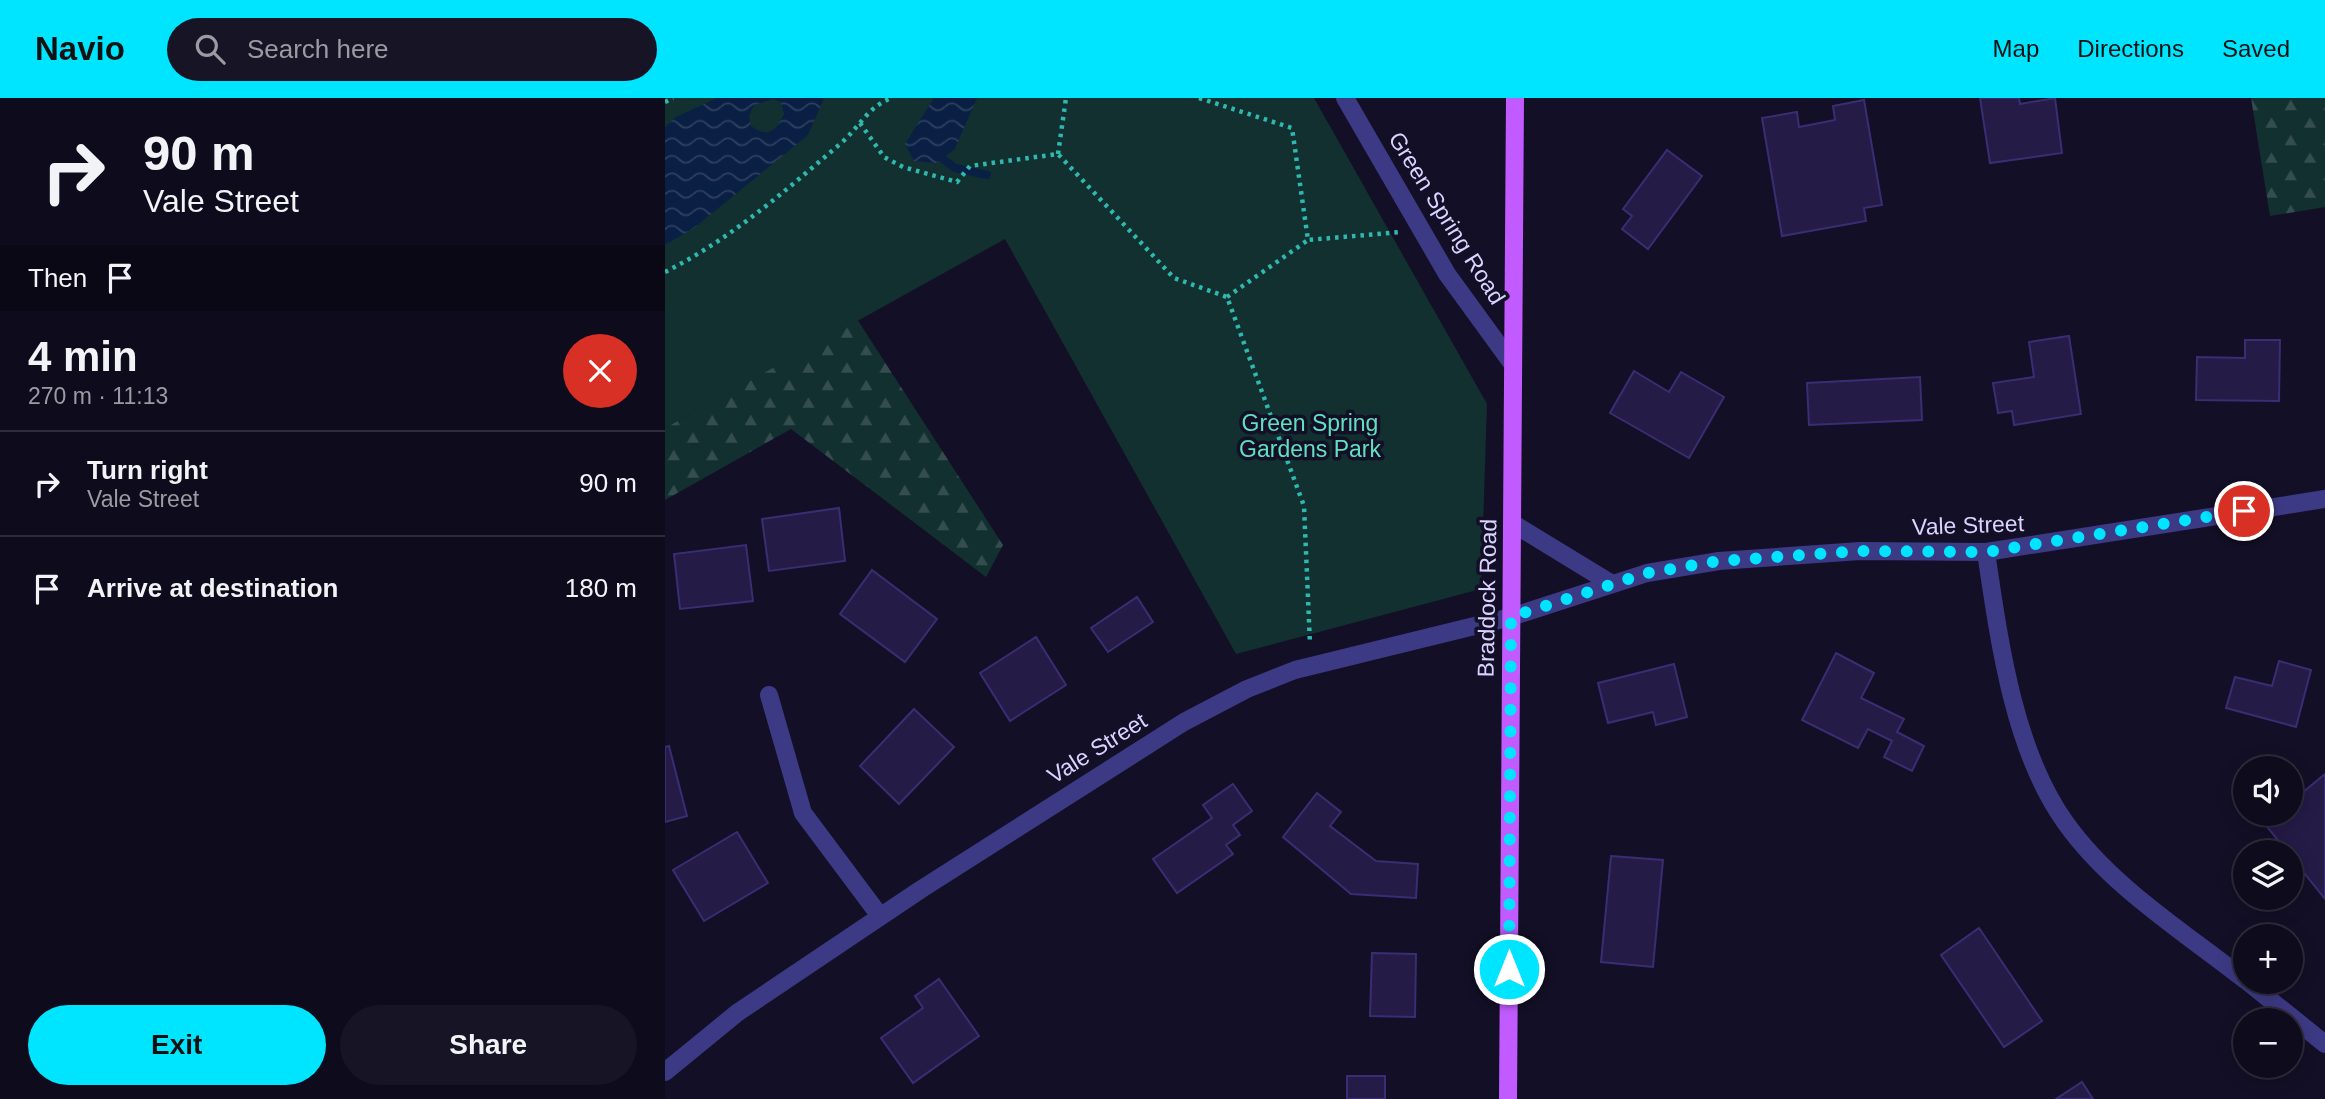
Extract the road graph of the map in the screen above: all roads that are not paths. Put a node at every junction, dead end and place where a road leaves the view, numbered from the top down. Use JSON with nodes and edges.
{"nodes":[{"id":1,"x":1345,"y":98,"type":"edge"},
{"id":2,"x":1515,"y":98,"type":"edge"},
{"id":3,"x":1511,"y":362,"type":"junction"},
{"id":4,"x":2325,"y":499,"type":"edge"},
{"id":5,"x":1512,"y":523,"type":"junction"},
{"id":6,"x":1986,"y":552,"type":"junction"},
{"id":7,"x":1612,"y":583,"type":"junction"},
{"id":8,"x":1511,"y":617,"type":"junction"},
{"id":9,"x":769,"y":695,"type":"dead end"},
{"id":10,"x":880,"y":916,"type":"junction"},
{"id":11,"x":2233,"y":970,"type":"edge"},
{"id":12,"x":2263,"y":994,"type":"edge"},
{"id":13,"x":2325,"y":1044,"type":"edge"},
{"id":14,"x":665,"y":1072,"type":"edge"},
{"id":15,"x":1508,"y":1099,"type":"edge"}],
"edges":[{"from":1,"to":3,"type":"street","name":"Green Spring Road"},
{"from":2,"to":3,"type":"main road","name":"Braddock Road"},
{"from":3,"to":5,"type":"main road","name":"Braddock Road"},
{"from":4,"to":6,"type":"street","name":"Vale Street"},
{"from":5,"to":7,"type":"street"},
{"from":5,"to":8,"type":"main road","name":"Braddock Road"},
{"from":6,"to":7,"type":"street","name":"Vale Street"},
{"from":6,"to":11,"type":"street"},
{"from":7,"to":8,"type":"street","name":"Vale Street"},
{"from":8,"to":10,"type":"street","name":"Vale Street"},
{"from":8,"to":15,"type":"main road","name":"Braddock Road"},
{"from":9,"to":10,"type":"street"},
{"from":10,"to":14,"type":"street","name":"Vale Street"},
{"from":12,"to":13,"type":"street"}]}
